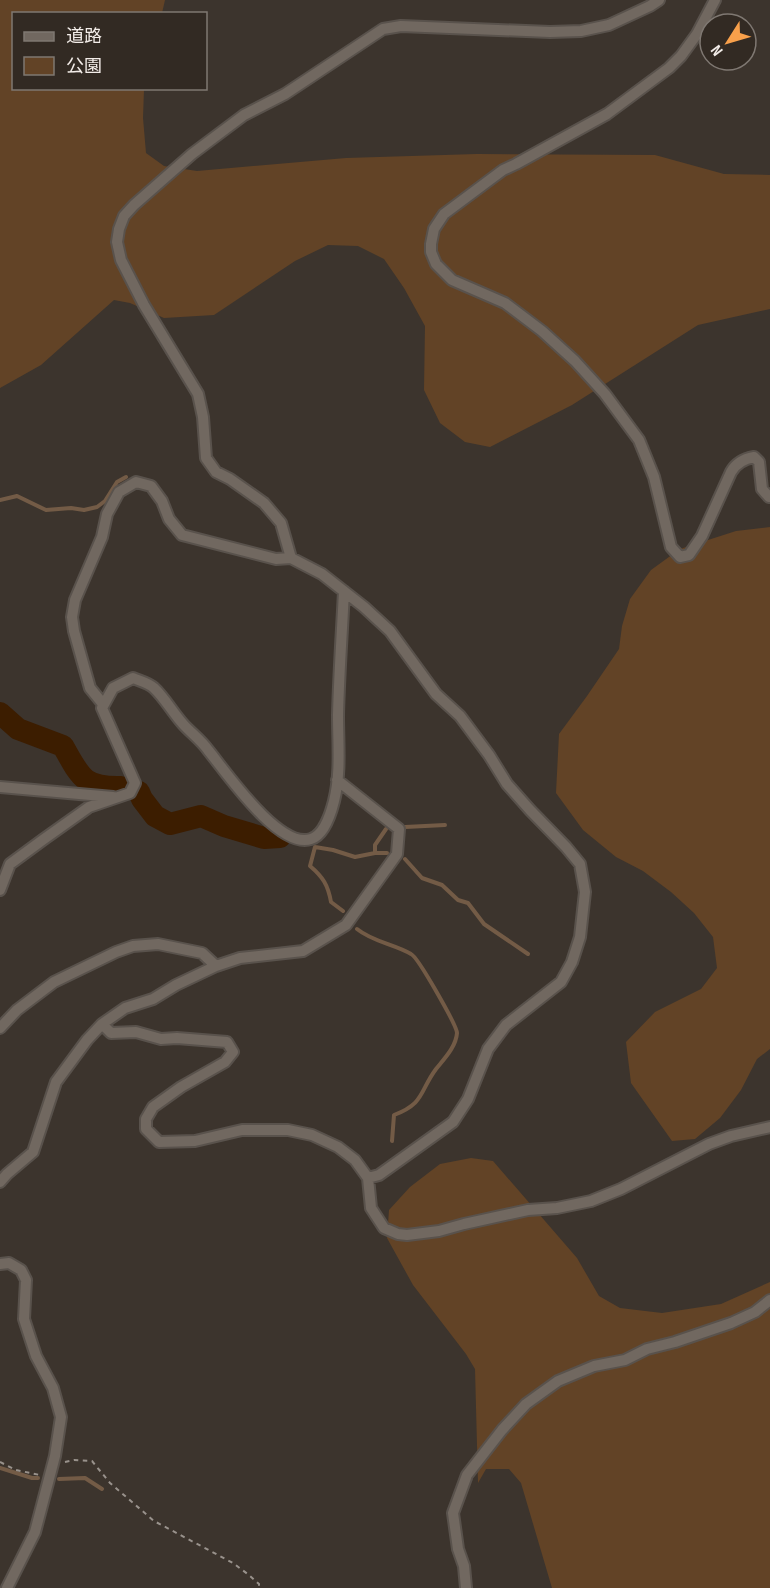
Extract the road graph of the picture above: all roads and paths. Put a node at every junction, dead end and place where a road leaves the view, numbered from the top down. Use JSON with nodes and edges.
{"nodes":[{"id":1,"x":659,"y":0,"type":"edge"},
{"id":2,"x":715,"y":0,"type":"edge"},
{"id":3,"x":770,"y":496,"type":"edge"},
{"id":4,"x":291,"y":558,"type":"junction"},
{"id":5,"x":344,"y":591,"type":"junction"},
{"id":6,"x":102,"y":708,"type":"junction"},
{"id":7,"x":337,"y":780,"type":"junction"},
{"id":8,"x":0,"y":787,"type":"edge"},
{"id":9,"x":116,"y":797,"type":"junction"},
{"id":10,"x":0,"y":890,"type":"edge"},
{"id":11,"x":216,"y":966,"type":"junction"},
{"id":12,"x":102,"y":1024,"type":"junction"},
{"id":13,"x":0,"y":1028,"type":"edge"},
{"id":14,"x":770,"y":1127,"type":"edge"},
{"id":15,"x":368,"y":1178,"type":"junction"},
{"id":16,"x":0,"y":1182,"type":"edge"},
{"id":17,"x":0,"y":1264,"type":"edge"},
{"id":18,"x":770,"y":1300,"type":"edge"},
{"id":19,"x":0,"y":1462,"type":"edge"},
{"id":20,"x":52,"y":1464,"type":"junction"},
{"id":21,"x":49,"y":1478,"type":"junction"},
{"id":22,"x":7,"y":1588,"type":"edge"},
{"id":23,"x":259,"y":1588,"type":"edge"},
{"id":24,"x":466,"y":1588,"type":"edge"}],
"edges":[{"from":1,"to":4,"type":"street"},
{"from":2,"to":3,"type":"street"},
{"from":4,"to":5,"type":"street"},
{"from":4,"to":6,"type":"street"},
{"from":5,"to":7,"type":"street"},
{"from":5,"to":15,"type":"street"},
{"from":6,"to":7,"type":"street"},
{"from":6,"to":9,"type":"street"},
{"from":7,"to":11,"type":"street"},
{"from":8,"to":9,"type":"street"},
{"from":9,"to":10,"type":"street"},
{"from":11,"to":12,"type":"street"},
{"from":11,"to":13,"type":"street"},
{"from":12,"to":15,"type":"street"},
{"from":12,"to":16,"type":"street"},
{"from":14,"to":15,"type":"street"},
{"from":17,"to":20,"type":"street"},
{"from":18,"to":24,"type":"street"},
{"from":19,"to":21,"type":"path"},
{"from":20,"to":21,"type":"street"},
{"from":20,"to":23,"type":"path"},
{"from":21,"to":22,"type":"street"}]}
